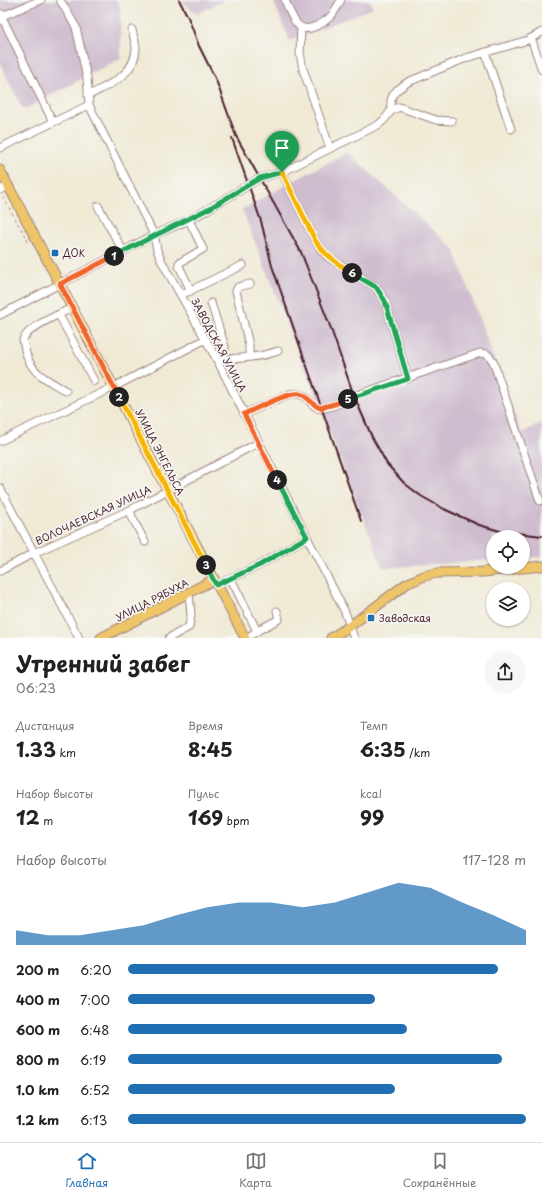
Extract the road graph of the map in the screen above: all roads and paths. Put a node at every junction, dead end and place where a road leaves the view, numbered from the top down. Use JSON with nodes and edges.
{"nodes":[{"id":1,"x":41,"y":0,"type":"edge"},
{"id":2,"x":60,"y":0,"type":"edge"},
{"id":3,"x":285,"y":0,"type":"edge"},
{"id":4,"x":341,"y":0,"type":"edge"},
{"id":5,"x":1,"y":15,"type":"edge"},
{"id":6,"x":301,"y":27,"type":"junction"},
{"id":7,"x":132,"y":30,"type":"dead end"},
{"id":8,"x":542,"y":32,"type":"edge"},
{"id":9,"x":531,"y":38,"type":"junction"},
{"id":10,"x":485,"y":52,"type":"junction"},
{"id":11,"x":542,"y":70,"type":"edge"},
{"id":12,"x":88,"y":96,"type":"junction"},
{"id":13,"x":89,"y":105,"type":"junction"},
{"id":14,"x":392,"y":111,"type":"junction"},
{"id":15,"x":452,"y":121,"type":"dead end"},
{"id":16,"x":53,"y":122,"type":"junction"},
{"id":17,"x":512,"y":129,"type":"dead end"},
{"id":18,"x":0,"y":148,"type":"edge"},
{"id":19,"x":330,"y":148,"type":"junction"},
{"id":20,"x":0,"y":170,"type":"edge"},
{"id":21,"x":282,"y":172,"type":"junction"},
{"id":22,"x":3,"y":189,"type":"edge"},
{"id":23,"x":98,"y":206,"type":"dead end"},
{"id":24,"x":189,"y":220,"type":"junction"},
{"id":25,"x":154,"y":235,"type":"junction"},
{"id":26,"x":30,"y":246,"type":"dead end"},
{"id":27,"x":122,"y":251,"type":"junction"},
{"id":28,"x":243,"y":265,"type":"dead end"},
{"id":29,"x":60,"y":284,"type":"junction"},
{"id":30,"x":250,"y":284,"type":"dead end"},
{"id":31,"x":191,"y":291,"type":"junction"},
{"id":32,"x":181,"y":296,"type":"junction"},
{"id":33,"x":211,"y":303,"type":"dead end"},
{"id":34,"x":72,"y":308,"type":"junction"},
{"id":35,"x":0,"y":315,"type":"edge"},
{"id":36,"x":60,"y":315,"type":"junction"},
{"id":37,"x":206,"y":339,"type":"junction"},
{"id":38,"x":278,"y":351,"type":"dead end"},
{"id":39,"x":250,"y":356,"type":"junction"},
{"id":40,"x":216,"y":358,"type":"junction"},
{"id":41,"x":408,"y":379,"type":"junction"},
{"id":42,"x":94,"y":381,"type":"dead end"},
{"id":43,"x":114,"y":387,"type":"junction"},
{"id":44,"x":66,"y":391,"type":"dead end"},
{"id":45,"x":244,"y":414,"type":"junction"},
{"id":46,"x":0,"y":440,"type":"edge"},
{"id":47,"x":258,"y":443,"type":"junction"},
{"id":48,"x":0,"y":488,"type":"edge"},
{"id":49,"x":167,"y":491,"type":"junction"},
{"id":50,"x":540,"y":501,"type":"dead end"},
{"id":51,"x":130,"y":510,"type":"junction"},
{"id":52,"x":307,"y":537,"type":"junction"},
{"id":53,"x":145,"y":542,"type":"dead end"},
{"id":54,"x":34,"y":553,"type":"junction"},
{"id":55,"x":542,"y":566,"type":"edge"},
{"id":56,"x":0,"y":571,"type":"edge"},
{"id":57,"x":231,"y":579,"type":"junction"},
{"id":58,"x":215,"y":583,"type":"junction"},
{"id":59,"x":189,"y":593,"type":"junction"},
{"id":60,"x":277,"y":611,"type":"dead end"},
{"id":61,"x":350,"y":626,"type":"junction"},
{"id":62,"x":257,"y":632,"type":"junction"},
{"id":63,"x":79,"y":638,"type":"edge"},
{"id":64,"x":101,"y":638,"type":"edge"},
{"id":65,"x":169,"y":638,"type":"edge"},
{"id":66,"x":246,"y":638,"type":"edge"},
{"id":67,"x":331,"y":638,"type":"edge"},
{"id":68,"x":354,"y":638,"type":"edge"}],
"edges":[{"from":1,"to":5,"type":"street"},
{"from":2,"to":12,"type":"street"},
{"from":3,"to":6,"type":"street"},
{"from":4,"to":6,"type":"street"},
{"from":5,"to":16,"type":"street"},
{"from":6,"to":19,"type":"street"},
{"from":7,"to":12,"type":"street"},
{"from":8,"to":9,"type":"street"},
{"from":9,"to":10,"type":"street"},
{"from":9,"to":11,"type":"street"},
{"from":10,"to":14,"type":"street"},
{"from":10,"to":17,"type":"street"},
{"from":12,"to":13,"type":"street"},
{"from":13,"to":16,"type":"street"},
{"from":13,"to":25,"type":"street","name":"ЗАВОДСКАЯ УЛИЦА"},
{"from":14,"to":15,"type":"street"},
{"from":14,"to":19,"type":"street"},
{"from":16,"to":18,"type":"street"},
{"from":19,"to":21,"type":"street"},
{"from":20,"to":22,"type":"main road","name":"УЛИЦА ЭНГЕЛЬСА"},
{"from":21,"to":24,"type":"street"},
{"from":21,"to":41,"type":"street"},
{"from":22,"to":26,"type":"path"},
{"from":22,"to":29,"type":"main road","name":"УЛИЦА ЭНГЕЛЬСА"},
{"from":23,"to":27,"type":"street"},
{"from":24,"to":25,"type":"street"},
{"from":24,"to":31,"type":"street"},
{"from":25,"to":27,"type":"street"},
{"from":25,"to":32,"type":"street","name":"ЗАВОДСКАЯ УЛИЦА"},
{"from":27,"to":29,"type":"street"},
{"from":28,"to":31,"type":"street"},
{"from":29,"to":34,"type":"main road","name":"УЛИЦА ЭНГЕЛЬСА"},
{"from":29,"to":35,"type":"street"},
{"from":30,"to":39,"type":"street"},
{"from":31,"to":32,"type":"street"},
{"from":32,"to":37,"type":"street","name":"ЗАВОДСКАЯ УЛИЦА"},
{"from":33,"to":40,"type":"street"},
{"from":34,"to":36,"type":"street"},
{"from":34,"to":43,"type":"main road","name":"УЛИЦА ЭНГЕЛЬСА"},
{"from":36,"to":42,"type":"street"},
{"from":36,"to":44,"type":"street"},
{"from":37,"to":40,"type":"street","name":"ЗАВОДСКАЯ УЛИЦА"},
{"from":37,"to":43,"type":"street"},
{"from":38,"to":39,"type":"street"},
{"from":39,"to":40,"type":"street"},
{"from":40,"to":45,"type":"street","name":"ЗАВОДСКАЯ УЛИЦА"},
{"from":41,"to":45,"type":"street"},
{"from":41,"to":50,"type":"street"},
{"from":43,"to":46,"type":"street"},
{"from":43,"to":49,"type":"main road","name":"УЛИЦА ЭНГЕЛЬСА"},
{"from":45,"to":47,"type":"street","name":"ЗАВОДСКАЯ УЛИЦА"},
{"from":47,"to":49,"type":"street","name":"ВОЛОЧАЕВСКАЯ УЛИЦА"},
{"from":47,"to":52,"type":"street","name":"ЗАВОДСКАЯ УЛИЦА"},
{"from":48,"to":54,"type":"street"},
{"from":49,"to":51,"type":"street","name":"ВОЛОЧАЕВСКАЯ УЛИЦА"},
{"from":49,"to":58,"type":"main road","name":"УЛИЦА ЭНГЕЛЬСА"},
{"from":51,"to":53,"type":"street"},
{"from":51,"to":54,"type":"street","name":"ВОЛОЧАЕВСКАЯ УЛИЦА"},
{"from":52,"to":57,"type":"street"},
{"from":52,"to":61,"type":"street","name":"ЗАВОДСКАЯ УЛИЦА"},
{"from":54,"to":56,"type":"street","name":"ВОЛОЧАЕВСКАЯ УЛИЦА"},
{"from":54,"to":63,"type":"street"},
{"from":55,"to":61,"type":"main road"},
{"from":57,"to":58,"type":"street"},
{"from":57,"to":62,"type":"street"},
{"from":58,"to":59,"type":"main road","name":"УЛИЦА РЯБУХА"},
{"from":58,"to":66,"type":"main road","name":"УЛИЦА ЭНГЕЛЬСА"},
{"from":59,"to":64,"type":"main road","name":"УЛИЦА РЯБУХА"},
{"from":59,"to":65,"type":"street"},
{"from":60,"to":62,"type":"street"},
{"from":61,"to":67,"type":"main road"},
{"from":61,"to":68,"type":"street","name":"ЗАВОДСКАЯ УЛИЦА"},
{"from":62,"to":66,"type":"street"}]}
